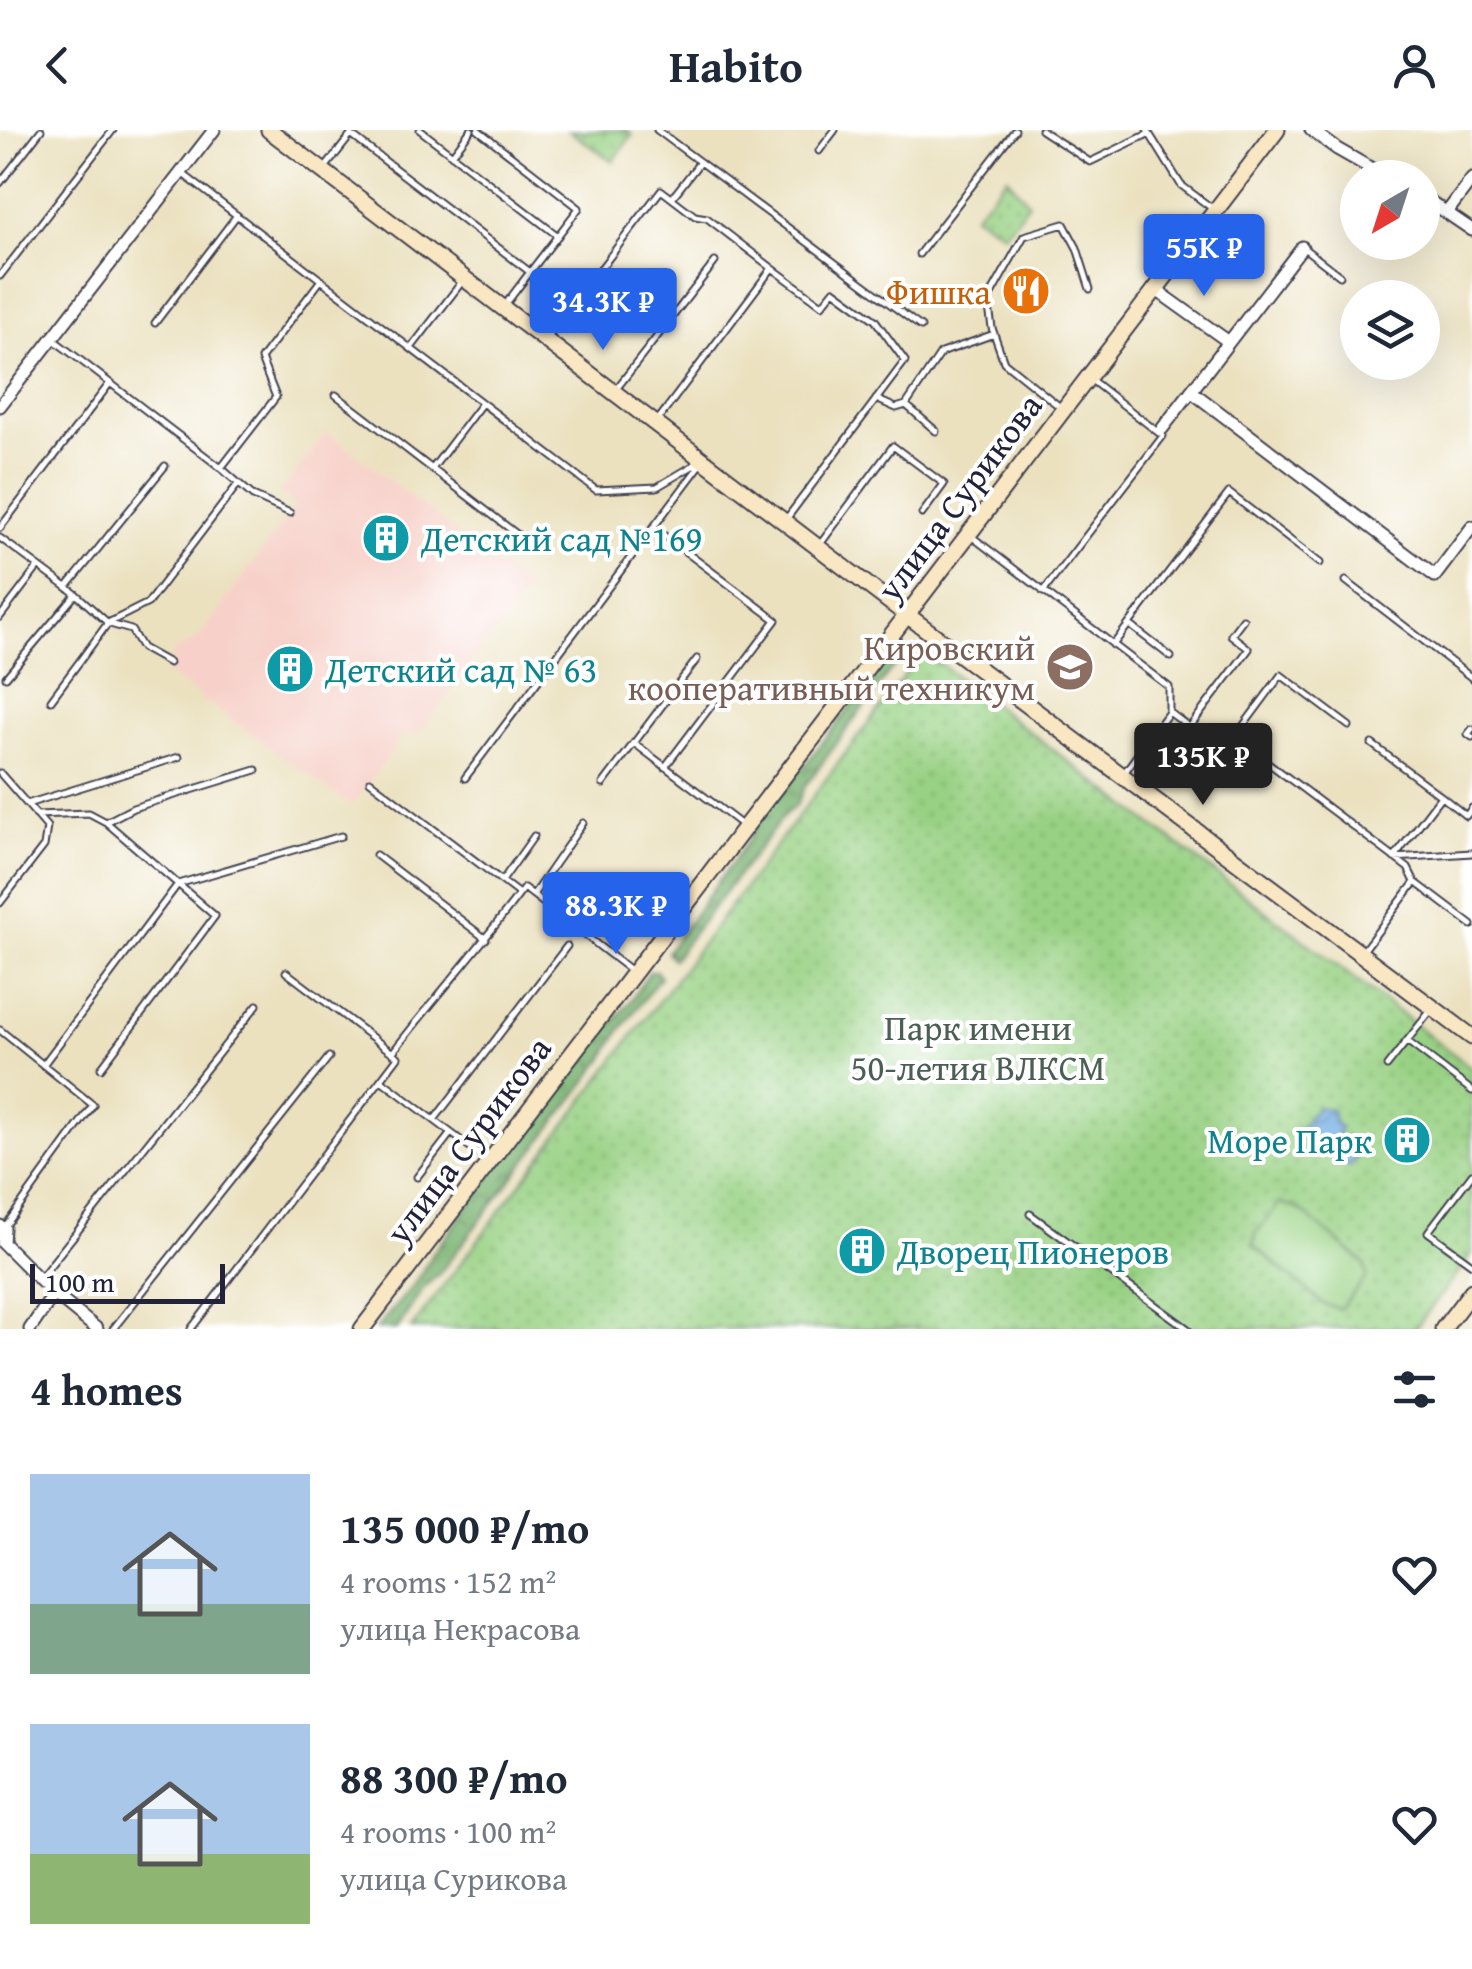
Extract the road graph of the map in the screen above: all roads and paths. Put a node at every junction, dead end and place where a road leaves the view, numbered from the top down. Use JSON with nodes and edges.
{"nodes":[{"id":1,"x":41,"y":130,"type":"edge"},
{"id":2,"x":113,"y":130,"type":"edge"},
{"id":3,"x":214,"y":130,"type":"edge"},
{"id":4,"x":269,"y":130,"type":"edge"},
{"id":5,"x":420,"y":130,"type":"edge"},
{"id":6,"x":475,"y":130,"type":"edge"},
{"id":7,"x":656,"y":130,"type":"edge"},
{"id":8,"x":835,"y":130,"type":"edge"},
{"id":9,"x":1015,"y":130,"type":"edge"},
{"id":10,"x":1041,"y":130,"type":"edge"},
{"id":11,"x":1276,"y":130,"type":"edge"},
{"id":12,"x":1311,"y":130,"type":"edge"},
{"id":13,"x":1147,"y":132,"type":"edge"},
{"id":14,"x":353,"y":133,"type":"edge"},
{"id":15,"x":819,"y":150,"type":"dead end"},
{"id":16,"x":452,"y":155,"type":"junction"},
{"id":17,"x":1356,"y":160,"type":"edge"},
{"id":18,"x":700,"y":162,"type":"junction"},
{"id":19,"x":323,"y":171,"type":"junction"},
{"id":20,"x":181,"y":172,"type":"junction"},
{"id":21,"x":1472,"y":178,"type":"edge"},
{"id":22,"x":0,"y":183,"type":"edge"},
{"id":23,"x":672,"y":198,"type":"junction"},
{"id":24,"x":1440,"y":206,"type":"edge"},
{"id":25,"x":1215,"y":210,"type":"junction"},
{"id":26,"x":1448,"y":211,"type":"junction"},
{"id":27,"x":238,"y":216,"type":"junction"},
{"id":28,"x":1472,"y":230,"type":"edge"},
{"id":29,"x":558,"y":236,"type":"junction"},
{"id":30,"x":1302,"y":247,"type":"joint"},
{"id":31,"x":919,"y":254,"type":"dead end"},
{"id":32,"x":715,"y":262,"type":"dead end"},
{"id":33,"x":772,"y":268,"type":"junction"},
{"id":34,"x":530,"y":272,"type":"junction"},
{"id":35,"x":0,"y":276,"type":"edge"},
{"id":36,"x":1340,"y":276,"type":"dead end"},
{"id":37,"x":465,"y":277,"type":"junction"},
{"id":38,"x":322,"y":280,"type":"junction"},
{"id":39,"x":1090,"y":289,"type":"dead end"},
{"id":40,"x":1156,"y":289,"type":"junction"},
{"id":41,"x":504,"y":306,"type":"junction"},
{"id":42,"x":155,"y":323,"type":"dead end"},
{"id":43,"x":922,"y":327,"type":"dead end"},
{"id":44,"x":994,"y":334,"type":"junction"},
{"id":45,"x":52,"y":339,"type":"junction"},
{"id":46,"x":547,"y":339,"type":"junction"},
{"id":47,"x":1229,"y":342,"type":"junction"},
{"id":48,"x":411,"y":348,"type":"junction"},
{"id":49,"x":1088,"y":377,"type":"junction"},
{"id":50,"x":110,"y":383,"type":"junction"},
{"id":51,"x":615,"y":390,"type":"junction"},
{"id":52,"x":1192,"y":391,"type":"junction"},
{"id":53,"x":336,"y":395,"type":"dead end"},
{"id":54,"x":876,"y":399,"type":"junction"},
{"id":55,"x":482,"y":403,"type":"junction"},
{"id":56,"x":906,"y":405,"type":"junction"},
{"id":57,"x":0,"y":406,"type":"edge"},
{"id":58,"x":1064,"y":410,"type":"junction"},
{"id":59,"x":656,"y":422,"type":"junction"},
{"id":60,"x":936,"y":432,"type":"dead end"},
{"id":61,"x":1161,"y":433,"type":"junction"},
{"id":62,"x":704,"y":460,"type":"junction"},
{"id":63,"x":166,"y":466,"type":"dead end"},
{"id":64,"x":221,"y":468,"type":"junction"},
{"id":65,"x":432,"y":468,"type":"junction"},
{"id":66,"x":238,"y":484,"type":"junction"},
{"id":67,"x":290,"y":513,"type":"dead end"},
{"id":68,"x":922,"y":514,"type":"dead end"},
{"id":69,"x":785,"y":521,"type":"junction"},
{"id":70,"x":1472,"y":527,"type":"edge"},
{"id":71,"x":0,"y":528,"type":"edge"},
{"id":72,"x":654,"y":528,"type":"junction"},
{"id":73,"x":969,"y":534,"type":"junction"},
{"id":74,"x":0,"y":538,"type":"edge"},
{"id":75,"x":532,"y":545,"type":"dead end"},
{"id":76,"x":819,"y":546,"type":"junction"},
{"id":77,"x":1320,"y":562,"type":"dead end"},
{"id":78,"x":38,"y":566,"type":"junction"},
{"id":79,"x":1346,"y":581,"type":"dead end"},
{"id":80,"x":66,"y":587,"type":"junction"},
{"id":81,"x":1042,"y":592,"type":"junction"},
{"id":82,"x":76,"y":594,"type":"junction"},
{"id":83,"x":907,"y":615,"type":"junction"},
{"id":84,"x":0,"y":617,"type":"edge"},
{"id":85,"x":1243,"y":619,"type":"dead end"},
{"id":86,"x":108,"y":623,"type":"junction"},
{"id":87,"x":1128,"y":624,"type":"junction"},
{"id":88,"x":1113,"y":645,"type":"junction"},
{"id":89,"x":1171,"y":657,"type":"dead end"},
{"id":90,"x":697,"y":659,"type":"dead end"},
{"id":91,"x":168,"y":663,"type":"dead end"},
{"id":92,"x":6,"y":677,"type":"dead end"},
{"id":93,"x":1472,"y":678,"type":"edge"},
{"id":94,"x":51,"y":700,"type":"dead end"},
{"id":95,"x":1169,"y":712,"type":"junction"},
{"id":96,"x":1349,"y":726,"type":"dead end"},
{"id":97,"x":1189,"y":728,"type":"junction"},
{"id":98,"x":1472,"y":729,"type":"edge"},
{"id":99,"x":1234,"y":737,"type":"junction"},
{"id":100,"x":1472,"y":737,"type":"edge"},
{"id":101,"x":634,"y":744,"type":"junction"},
{"id":102,"x":1372,"y":744,"type":"dead end"},
{"id":103,"x":179,"y":757,"type":"dead end"},
{"id":104,"x":665,"y":767,"type":"junction"},
{"id":105,"x":256,"y":770,"type":"dead end"},
{"id":106,"x":0,"y":773,"type":"edge"},
{"id":107,"x":1122,"y":776,"type":"junction"},
{"id":108,"x":466,"y":778,"type":"dead end"},
{"id":109,"x":370,"y":781,"type":"dead end"},
{"id":110,"x":603,"y":784,"type":"dead end"},
{"id":111,"x":1441,"y":796,"type":"junction"},
{"id":112,"x":27,"y":804,"type":"junction"},
{"id":113,"x":1472,"y":808,"type":"edge"},
{"id":114,"x":36,"y":815,"type":"junction"},
{"id":115,"x":106,"y":822,"type":"junction"},
{"id":116,"x":583,"y":823,"type":"dead end"},
{"id":117,"x":744,"y":827,"type":"junction"},
{"id":118,"x":341,"y":836,"type":"dead end"},
{"id":119,"x":534,"y":836,"type":"dead end"},
{"id":120,"x":1472,"y":854,"type":"edge"},
{"id":121,"x":376,"y":855,"type":"dead end"},
{"id":122,"x":1394,"y":858,"type":"junction"},
{"id":123,"x":502,"y":880,"type":"junction"},
{"id":124,"x":1415,"y":882,"type":"junction"},
{"id":125,"x":178,"y":884,"type":"junction"},
{"id":126,"x":519,"y":894,"type":"junction"},
{"id":127,"x":533,"y":895,"type":"junction"},
{"id":128,"x":0,"y":904,"type":"edge"},
{"id":129,"x":1472,"y":925,"type":"edge"},
{"id":130,"x":486,"y":939,"type":"junction"},
{"id":131,"x":567,"y":946,"type":"dead end"},
{"id":132,"x":1361,"y":954,"type":"junction"},
{"id":133,"x":286,"y":972,"type":"dead end"},
{"id":134,"x":633,"y":972,"type":"junction"},
{"id":135,"x":256,"y":1005,"type":"dead end"},
{"id":136,"x":1434,"y":1006,"type":"junction"},
{"id":137,"x":0,"y":1030,"type":"edge"},
{"id":138,"x":1472,"y":1037,"type":"edge"},
{"id":139,"x":1407,"y":1041,"type":"junction"},
{"id":140,"x":392,"y":1052,"type":"junction"},
{"id":141,"x":328,"y":1057,"type":"dead end"},
{"id":142,"x":43,"y":1064,"type":"junction"},
{"id":143,"x":1387,"y":1066,"type":"dead end"},
{"id":144,"x":101,"y":1068,"type":"dead end"},
{"id":145,"x":381,"y":1080,"type":"junction"},
{"id":146,"x":1472,"y":1090,"type":"edge"},
{"id":147,"x":434,"y":1120,"type":"junction"},
{"id":148,"x":451,"y":1133,"type":"junction"},
{"id":149,"x":490,"y":1162,"type":"junction"},
{"id":150,"x":1472,"y":1174,"type":"edge"},
{"id":151,"x":417,"y":1177,"type":"dead end"},
{"id":152,"x":1030,"y":1214,"type":"dead end"},
{"id":153,"x":2,"y":1227,"type":"edge"},
{"id":154,"x":1472,"y":1264,"type":"edge"},
{"id":155,"x":39,"y":1280,"type":"junction"},
{"id":156,"x":1472,"y":1291,"type":"edge"},
{"id":157,"x":54,"y":1294,"type":"junction"},
{"id":158,"x":30,"y":1329,"type":"edge"},
{"id":159,"x":97,"y":1329,"type":"edge"},
{"id":160,"x":113,"y":1329,"type":"edge"},
{"id":161,"x":190,"y":1329,"type":"edge"},
{"id":162,"x":362,"y":1329,"type":"edge"},
{"id":163,"x":1188,"y":1329,"type":"edge"},
{"id":164,"x":1443,"y":1329,"type":"edge"}],
"edges":[{"from":1,"to":22,"type":"lane"},
{"from":2,"to":35,"type":"lane"},
{"from":3,"to":20,"type":"street"},
{"from":4,"to":19,"type":"street"},
{"from":5,"to":16,"type":"lane"},
{"from":6,"to":16,"type":"lane"},
{"from":6,"to":29,"type":"lane"},
{"from":7,"to":18,"type":"lane"},
{"from":8,"to":15,"type":"lane"},
{"from":9,"to":31,"type":"lane"},
{"from":10,"to":13,"type":"lane"},
{"from":11,"to":25,"type":"street","name":"улица Сурикова"},
{"from":12,"to":17,"type":"street"},
{"from":13,"to":25,"type":"lane"},
{"from":14,"to":19,"type":"lane"},
{"from":14,"to":34,"type":"lane"},
{"from":16,"to":29,"type":"lane"},
{"from":18,"to":23,"type":"lane"},
{"from":18,"to":43,"type":"lane"},
{"from":19,"to":37,"type":"street"},
{"from":20,"to":27,"type":"lane"},
{"from":20,"to":45,"type":"street"},
{"from":21,"to":26,"type":"street"},
{"from":23,"to":33,"type":"lane"},
{"from":23,"to":46,"type":"lane"},
{"from":24,"to":26,"type":"street"},
{"from":25,"to":40,"type":"street","name":"улица Сурикова"},
{"from":26,"to":28,"type":"street"},
{"from":27,"to":38,"type":"lane"},
{"from":27,"to":42,"type":"lane"},
{"from":29,"to":34,"type":"lane"},
{"from":30,"to":36,"type":"lane"},
{"from":30,"to":47,"type":"street"},
{"from":32,"to":51,"type":"lane"},
{"from":33,"to":54,"type":"lane"},
{"from":33,"to":59,"type":"lane"},
{"from":34,"to":41,"type":"lane"},
{"from":37,"to":41,"type":"street"},
{"from":37,"to":48,"type":"lane"},
{"from":38,"to":48,"type":"lane"},
{"from":38,"to":64,"type":"lane"},
{"from":39,"to":44,"type":"lane"},
{"from":40,"to":47,"type":"street"},
{"from":40,"to":49,"type":"street","name":"улица Сурикова"},
{"from":41,"to":46,"type":"street"},
{"from":44,"to":56,"type":"lane"},
{"from":44,"to":58,"type":"lane"},
{"from":45,"to":50,"type":"lane"},
{"from":45,"to":57,"type":"street"},
{"from":46,"to":51,"type":"street"},
{"from":47,"to":52,"type":"street"},
{"from":48,"to":55,"type":"lane"},
{"from":49,"to":58,"type":"street","name":"улица Сурикова"},
{"from":49,"to":61,"type":"lane"},
{"from":50,"to":64,"type":"lane"},
{"from":50,"to":71,"type":"lane"},
{"from":51,"to":59,"type":"street"},
{"from":52,"to":61,"type":"street"},
{"from":52,"to":70,"type":"street"},
{"from":53,"to":65,"type":"lane"},
{"from":54,"to":56,"type":"lane"},
{"from":54,"to":69,"type":"lane"},
{"from":55,"to":62,"type":"lane"},
{"from":55,"to":65,"type":"lane"},
{"from":56,"to":60,"type":"lane"},
{"from":58,"to":73,"type":"street","name":"улица Сурикова"},
{"from":59,"to":62,"type":"street"},
{"from":61,"to":81,"type":"lane"},
{"from":62,"to":69,"type":"street"},
{"from":62,"to":72,"type":"lane"},
{"from":63,"to":80,"type":"lane"},
{"from":64,"to":66,"type":"lane"},
{"from":65,"to":75,"type":"lane"},
{"from":66,"to":67,"type":"lane"},
{"from":66,"to":86,"type":"lane"},
{"from":68,"to":76,"type":"lane"},
{"from":69,"to":76,"type":"street"},
{"from":72,"to":104,"type":"lane"},
{"from":72,"to":108,"type":"lane"},
{"from":73,"to":81,"type":"lane"},
{"from":73,"to":83,"type":"street","name":"улица Сурикова"},
{"from":74,"to":78,"type":"lane"},
{"from":76,"to":83,"type":"street"},
{"from":77,"to":87,"type":"lane"},
{"from":78,"to":80,"type":"lane"},
{"from":78,"to":84,"type":"lane"},
{"from":79,"to":93,"type":"lane"},
{"from":80,"to":82,"type":"lane"},
{"from":81,"to":88,"type":"lane"},
{"from":82,"to":86,"type":"lane"},
{"from":82,"to":92,"type":"lane"},
{"from":83,"to":107,"type":"street"},
{"from":83,"to":117,"type":"street","name":"улица Сурикова"},
{"from":85,"to":97,"type":"lane"},
{"from":86,"to":91,"type":"lane"},
{"from":86,"to":94,"type":"lane"},
{"from":87,"to":88,"type":"lane"},
{"from":87,"to":89,"type":"lane"},
{"from":88,"to":95,"type":"lane"},
{"from":90,"to":101,"type":"lane"},
{"from":95,"to":97,"type":"lane"},
{"from":95,"to":107,"type":"lane"},
{"from":96,"to":99,"type":"lane"},
{"from":97,"to":99,"type":"lane"},
{"from":98,"to":100,"type":"lane"},
{"from":99,"to":122,"type":"lane"},
{"from":101,"to":104,"type":"lane"},
{"from":101,"to":110,"type":"lane"},
{"from":102,"to":111,"type":"lane"},
{"from":103,"to":112,"type":"lane"},
{"from":104,"to":117,"type":"lane"},
{"from":105,"to":115,"type":"lane"},
{"from":106,"to":112,"type":"lane"},
{"from":107,"to":132,"type":"street"},
{"from":109,"to":123,"type":"lane"},
{"from":111,"to":113,"type":"lane"},
{"from":111,"to":122,"type":"lane"},
{"from":112,"to":114,"type":"lane"},
{"from":114,"to":115,"type":"lane"},
{"from":114,"to":128,"type":"lane"},
{"from":115,"to":125,"type":"lane"},
{"from":116,"to":127,"type":"lane"},
{"from":117,"to":134,"type":"street","name":"улица Сурикова"},
{"from":118,"to":125,"type":"lane"},
{"from":119,"to":123,"type":"lane"},
{"from":120,"to":122,"type":"lane"},
{"from":121,"to":130,"type":"lane"},
{"from":122,"to":124,"type":"lane"},
{"from":123,"to":126,"type":"lane"},
{"from":124,"to":129,"type":"lane"},
{"from":124,"to":132,"type":"lane"},
{"from":125,"to":142,"type":"lane"},
{"from":125,"to":144,"type":"lane"},
{"from":126,"to":127,"type":"lane"},
{"from":126,"to":130,"type":"lane"},
{"from":127,"to":134,"type":"lane"},
{"from":130,"to":140,"type":"lane"},
{"from":131,"to":147,"type":"lane"},
{"from":132,"to":136,"type":"street"},
{"from":133,"to":140,"type":"lane"},
{"from":134,"to":149,"type":"street","name":"улица Сурикова"},
{"from":135,"to":155,"type":"lane"},
{"from":136,"to":138,"type":"street"},
{"from":136,"to":139,"type":"lane"},
{"from":137,"to":142,"type":"lane"},
{"from":139,"to":143,"type":"lane"},
{"from":139,"to":146,"type":"lane"},
{"from":140,"to":145,"type":"lane"},
{"from":141,"to":160,"type":"lane"},
{"from":142,"to":153,"type":"lane"},
{"from":145,"to":147,"type":"lane"},
{"from":145,"to":161,"type":"lane"},
{"from":147,"to":148,"type":"lane"},
{"from":148,"to":149,"type":"lane"},
{"from":148,"to":151,"type":"lane"},
{"from":149,"to":162,"type":"street","name":"улица Сурикова"},
{"from":150,"to":154,"type":"lane"},
{"from":152,"to":163,"type":"lane"},
{"from":153,"to":155,"type":"street"},
{"from":155,"to":157,"type":"street"},
{"from":156,"to":164,"type":"street"},
{"from":157,"to":158,"type":"street"},
{"from":157,"to":159,"type":"street"}]}
